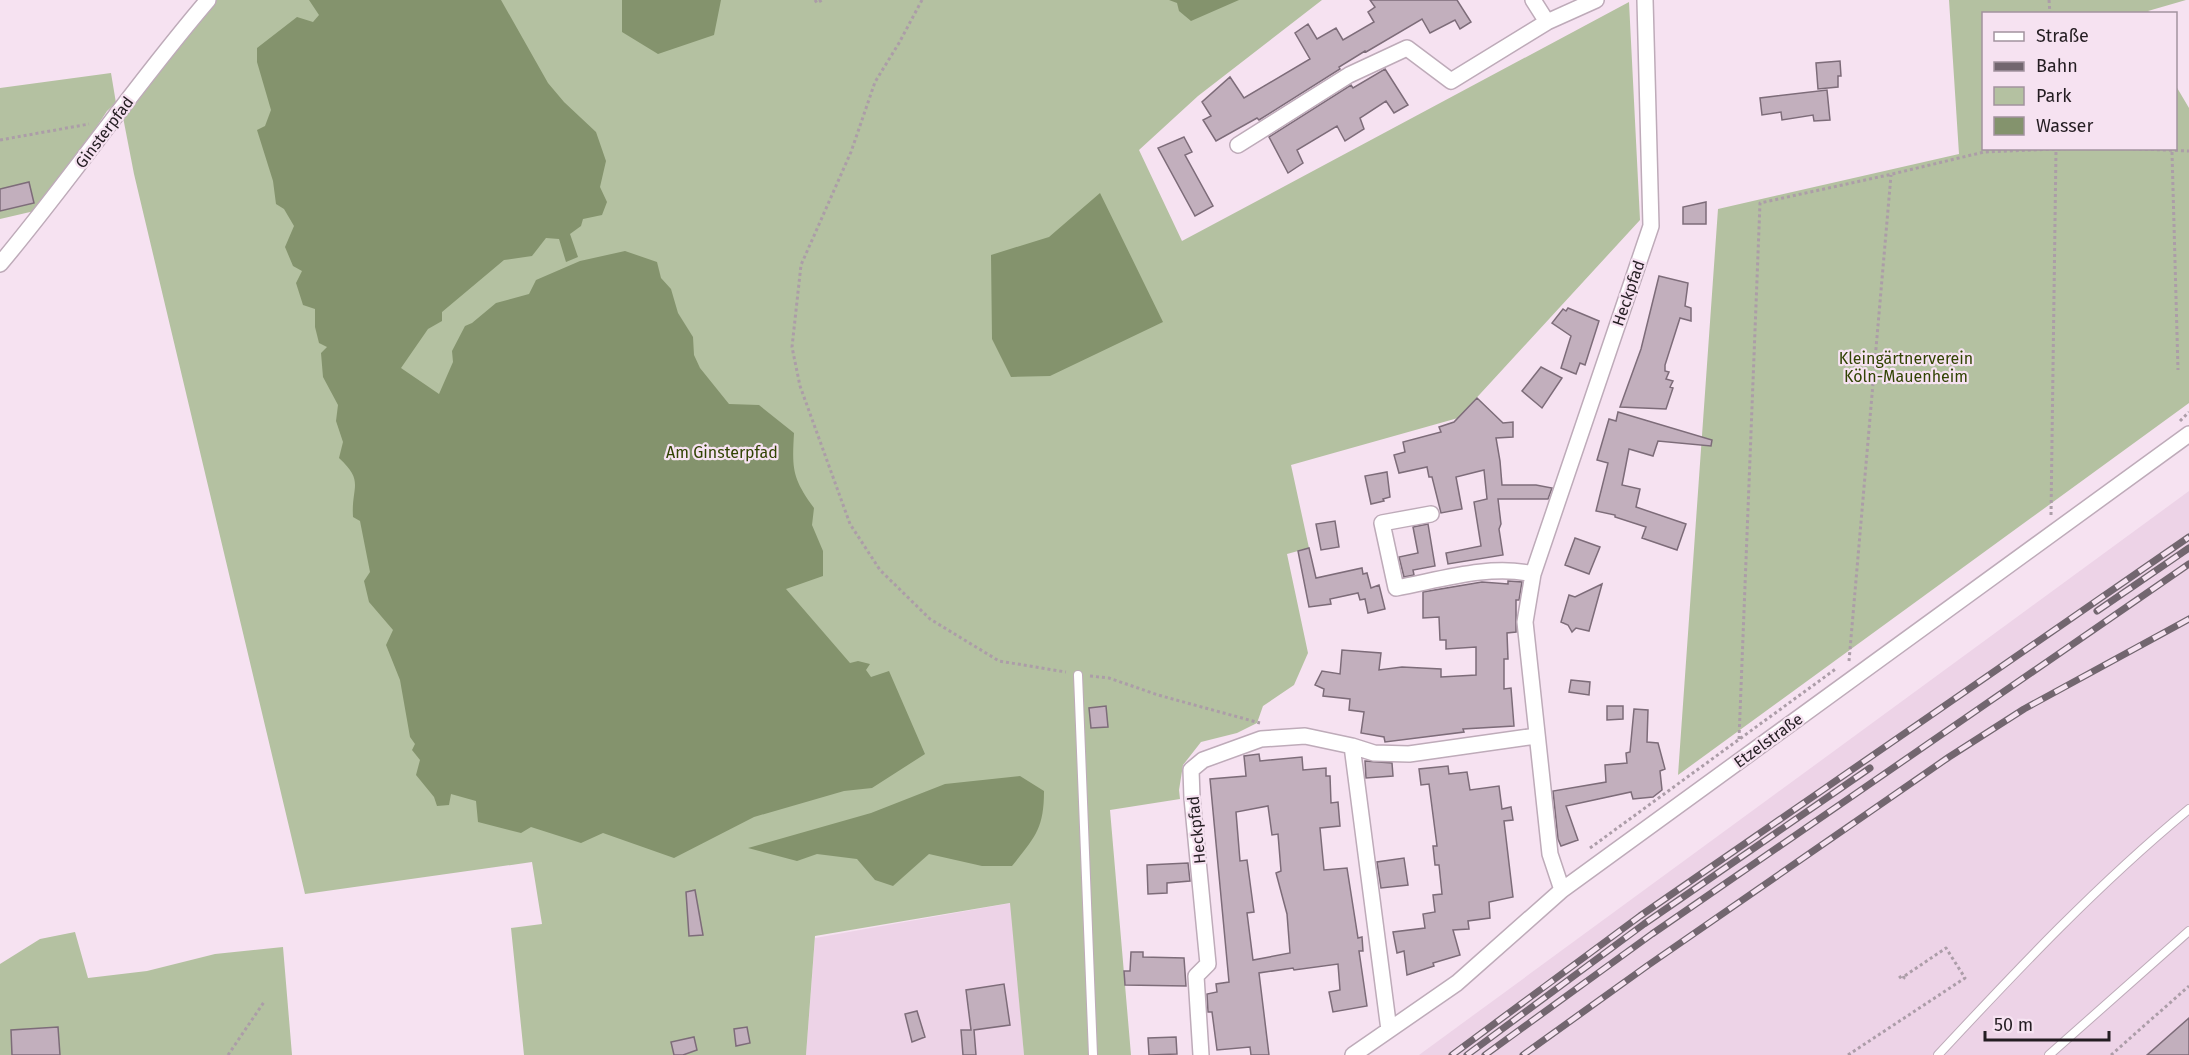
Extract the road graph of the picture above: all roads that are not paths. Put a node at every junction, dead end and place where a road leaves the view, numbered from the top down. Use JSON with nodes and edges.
{"nodes":[{"id":1,"x":208,"y":0,"type":"edge"},
{"id":2,"x":1533,"y":0,"type":"edge"},
{"id":3,"x":1596,"y":0,"type":"edge"},
{"id":4,"x":1645,"y":0,"type":"edge"},
{"id":5,"x":1547,"y":22,"type":"junction"},
{"id":6,"x":1238,"y":145,"type":"dead end"},
{"id":7,"x":0,"y":264,"type":"edge"},
{"id":8,"x":2189,"y":434,"type":"edge"},
{"id":9,"x":1431,"y":514,"type":"dead end"},
{"id":10,"x":1533,"y":574,"type":"junction"},
{"id":11,"x":1078,"y":675,"type":"road end"},
{"id":12,"x":1536,"y":736,"type":"junction"},
{"id":13,"x":1352,"y":746,"type":"junction"},
{"id":14,"x":2189,"y":809,"type":"edge"},
{"id":15,"x":1562,"y":890,"type":"junction"},
{"id":16,"x":2189,"y":931,"type":"edge"},
{"id":17,"x":1389,"y":1030,"type":"junction"},
{"id":18,"x":1093,"y":1055,"type":"edge"},
{"id":19,"x":1201,"y":1055,"type":"edge"},
{"id":20,"x":1353,"y":1055,"type":"edge"},
{"id":21,"x":1938,"y":1055,"type":"edge"},
{"id":22,"x":2049,"y":1055,"type":"edge"}],
"edges":[{"from":1,"to":7,"type":"street","name":"Ginsterpfad"},
{"from":2,"to":5,"type":"street"},
{"from":3,"to":5,"type":"street"},
{"from":4,"to":10,"type":"street","name":"Heckpfad"},
{"from":5,"to":6,"type":"street"},
{"from":8,"to":15,"type":"street","name":"Etzelstraße"},
{"from":9,"to":10,"type":"street"},
{"from":10,"to":12,"type":"street","name":"Heckpfad"},
{"from":11,"to":18,"type":"lane"},
{"from":12,"to":13,"type":"street","name":"Heckpfad"},
{"from":12,"to":15,"type":"street","name":"Heckpfad"},
{"from":13,"to":17,"type":"street"},
{"from":13,"to":19,"type":"street","name":"Heckpfad"},
{"from":14,"to":21,"type":"lane"},
{"from":15,"to":17,"type":"street","name":"Etzelstraße"},
{"from":16,"to":22,"type":"lane"},
{"from":17,"to":20,"type":"street","name":"Etzelstraße"}]}
